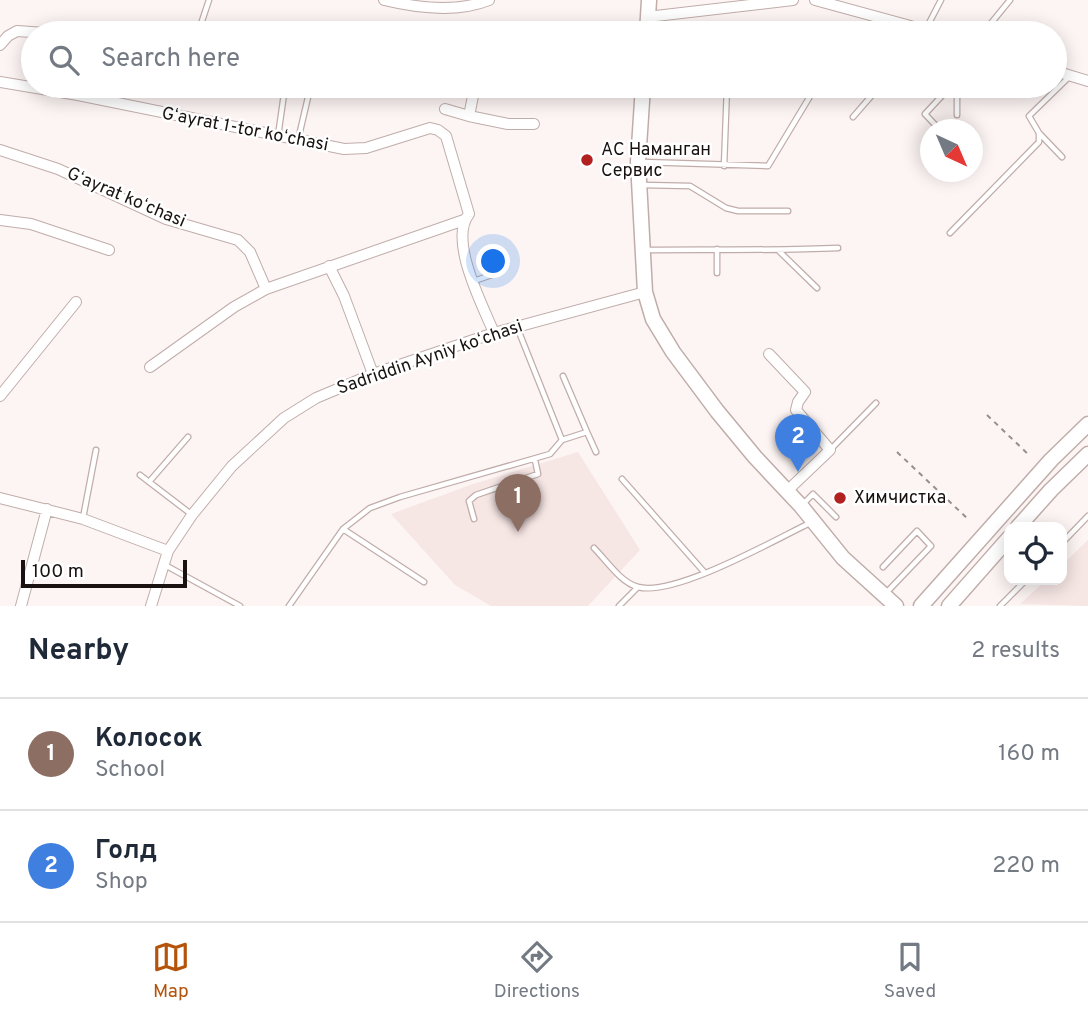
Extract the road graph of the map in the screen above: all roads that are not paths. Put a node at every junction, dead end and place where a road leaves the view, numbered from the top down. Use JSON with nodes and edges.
{"nodes":[{"id":1,"x":209,"y":0,"type":"edge"},
{"id":2,"x":384,"y":0,"type":"edge"},
{"id":3,"x":489,"y":0,"type":"edge"},
{"id":4,"x":649,"y":0,"type":"edge"},
{"id":5,"x":793,"y":0,"type":"edge"},
{"id":6,"x":815,"y":0,"type":"edge"},
{"id":7,"x":941,"y":0,"type":"edge"},
{"id":8,"x":1010,"y":0,"type":"edge"},
{"id":9,"x":415,"y":3,"type":"edge"},
{"id":10,"x":647,"y":17,"type":"junction"},
{"id":11,"x":202,"y":21,"type":"edge"},
{"id":12,"x":647,"y":21,"type":"edge"},
{"id":13,"x":889,"y":21,"type":"edge"},
{"id":14,"x":932,"y":21,"type":"edge"},
{"id":15,"x":993,"y":21,"type":"edge"},
{"id":16,"x":21,"y":32,"type":"edge"},
{"id":17,"x":0,"y":45,"type":"edge"},
{"id":18,"x":1067,"y":75,"type":"edge"},
{"id":19,"x":1070,"y":76,"type":"junction"},
{"id":20,"x":1067,"y":79,"type":"edge"},
{"id":21,"x":1088,"y":81,"type":"edge"},
{"id":22,"x":0,"y":82,"type":"edge"},
{"id":23,"x":21,"y":86,"type":"edge"},
{"id":24,"x":93,"y":98,"type":"edge"},
{"id":25,"x":283,"y":98,"type":"edge"},
{"id":26,"x":308,"y":98,"type":"edge"},
{"id":27,"x":473,"y":98,"type":"edge"},
{"id":28,"x":642,"y":98,"type":"edge"},
{"id":29,"x":727,"y":98,"type":"edge"},
{"id":30,"x":809,"y":98,"type":"dead end"},
{"id":31,"x":870,"y":98,"type":"edge"},
{"id":32,"x":940,"y":98,"type":"edge"},
{"id":33,"x":957,"y":98,"type":"edge"},
{"id":34,"x":1047,"y":98,"type":"edge"},
{"id":35,"x":444,"y":109,"type":"dead end"},
{"id":36,"x":957,"y":115,"type":"dead end"},
{"id":37,"x":469,"y":116,"type":"junction"},
{"id":38,"x":853,"y":117,"type":"dead end"},
{"id":39,"x":930,"y":119,"type":"edge"},
{"id":40,"x":534,"y":124,"type":"dead end"},
{"id":41,"x":1039,"y":133,"type":"junction"},
{"id":42,"x":278,"y":136,"type":"junction"},
{"id":43,"x":298,"y":140,"type":"junction"},
{"id":44,"x":0,"y":150,"type":"edge"},
{"id":45,"x":1062,"y":157,"type":"dead end"},
{"id":46,"x":638,"y":162,"type":"junction"},
{"id":47,"x":724,"y":166,"type":"junction"},
{"id":48,"x":639,"y":185,"type":"junction"},
{"id":49,"x":788,"y":211,"type":"dead end"},
{"id":50,"x":0,"y":220,"type":"edge"},
{"id":51,"x":464,"y":220,"type":"junction"},
{"id":52,"x":950,"y":233,"type":"dead end"},
{"id":53,"x":838,"y":248,"type":"dead end"},
{"id":54,"x":717,"y":249,"type":"junction"},
{"id":55,"x":109,"y":250,"type":"dead end"},
{"id":56,"x":642,"y":250,"type":"junction"},
{"id":57,"x":779,"y":250,"type":"junction"},
{"id":58,"x":328,"y":266,"type":"junction"},
{"id":59,"x":500,"y":272,"type":"dead end"},
{"id":60,"x":717,"y":273,"type":"dead end"},
{"id":61,"x":473,"y":281,"type":"junction"},
{"id":62,"x":817,"y":288,"type":"dead end"},
{"id":63,"x":266,"y":289,"type":"junction"},
{"id":64,"x":645,"y":292,"type":"junction"},
{"id":65,"x":76,"y":302,"type":"dead end"},
{"id":66,"x":517,"y":327,"type":"junction"},
{"id":67,"x":494,"y":334,"type":"junction"},
{"id":68,"x":769,"y":354,"type":"dead end"},
{"id":69,"x":150,"y":367,"type":"dead end"},
{"id":70,"x":373,"y":374,"type":"junction"},
{"id":71,"x":562,"y":376,"type":"dead end"},
{"id":72,"x":0,"y":397,"type":"edge"},
{"id":73,"x":876,"y":403,"type":"dead end"},
{"id":74,"x":1088,"y":424,"type":"edge"},
{"id":75,"x":587,"y":432,"type":"junction"},
{"id":76,"x":188,"y":437,"type":"dead end"},
{"id":77,"x":562,"y":440,"type":"junction"},
{"id":78,"x":96,"y":450,"type":"dead end"},
{"id":79,"x":830,"y":450,"type":"junction"},
{"id":80,"x":596,"y":452,"type":"dead end"},
{"id":81,"x":1088,"y":454,"type":"edge"},
{"id":82,"x":535,"y":460,"type":"junction"},
{"id":83,"x":140,"y":475,"type":"dead end"},
{"id":84,"x":622,"y":479,"type":"dead end"},
{"id":85,"x":149,"y":482,"type":"junction"},
{"id":86,"x":786,"y":492,"type":"junction"},
{"id":87,"x":0,"y":498,"type":"edge"},
{"id":88,"x":800,"y":506,"type":"junction"},
{"id":89,"x":47,"y":509,"type":"junction"},
{"id":90,"x":192,"y":515,"type":"junction"},
{"id":91,"x":1088,"y":516,"type":"edge"},
{"id":92,"x":836,"y":517,"type":"dead end"},
{"id":93,"x":83,"y":519,"type":"junction"},
{"id":94,"x":474,"y":519,"type":"dead end"},
{"id":95,"x":813,"y":521,"type":"junction"},
{"id":96,"x":1023,"y":522,"type":"edge"},
{"id":97,"x":343,"y":529,"type":"junction"},
{"id":98,"x":1067,"y":538,"type":"edge"},
{"id":99,"x":1004,"y":544,"type":"edge"},
{"id":100,"x":594,"y":548,"type":"dead end"},
{"id":101,"x":168,"y":551,"type":"junction"},
{"id":102,"x":165,"y":565,"type":"junction"},
{"id":103,"x":883,"y":567,"type":"dead end"},
{"id":104,"x":705,"y":573,"type":"junction"},
{"id":105,"x":424,"y":582,"type":"dead end"},
{"id":106,"x":1021,"y":585,"type":"edge"},
{"id":107,"x":638,"y":587,"type":"junction"},
{"id":108,"x":884,"y":596,"type":"junction"},
{"id":109,"x":21,"y":606,"type":"edge"},
{"id":110,"x":151,"y":606,"type":"edge"},
{"id":111,"x":240,"y":606,"type":"edge"},
{"id":112,"x":289,"y":606,"type":"edge"},
{"id":113,"x":620,"y":606,"type":"edge"},
{"id":114,"x":896,"y":606,"type":"edge"},
{"id":115,"x":920,"y":606,"type":"edge"},
{"id":116,"x":949,"y":606,"type":"edge"},
{"id":117,"x":1000,"y":606,"type":"edge"}],
"edges":[{"from":1,"to":11,"type":"lane"},
{"from":2,"to":9,"type":"street"},
{"from":3,"to":9,"type":"street"},
{"from":4,"to":10,"type":"street"},
{"from":5,"to":10,"type":"street"},
{"from":6,"to":13,"type":"street"},
{"from":7,"to":14,"type":"lane"},
{"from":8,"to":15,"type":"lane"},
{"from":10,"to":12,"type":"street"},
{"from":16,"to":17,"type":"street"},
{"from":18,"to":19,"type":"street"},
{"from":19,"to":20,"type":"lane"},
{"from":19,"to":21,"type":"street"},
{"from":22,"to":23,"type":"street","name":"Gʻayrat 1-tor koʻchasi"},
{"from":24,"to":42,"type":"street","name":"Gʻayrat 1-tor koʻchasi"},
{"from":25,"to":42,"type":"lane"},
{"from":26,"to":43,"type":"lane"},
{"from":27,"to":37,"type":"street"},
{"from":28,"to":46,"type":"street"},
{"from":29,"to":47,"type":"lane"},
{"from":30,"to":47,"type":"lane"},
{"from":31,"to":38,"type":"lane"},
{"from":32,"to":39,"type":"lane"},
{"from":33,"to":36,"type":"lane"},
{"from":34,"to":41,"type":"lane"},
{"from":35,"to":37,"type":"street"},
{"from":37,"to":40,"type":"street"},
{"from":41,"to":45,"type":"lane"},
{"from":41,"to":52,"type":"lane"},
{"from":42,"to":43,"type":"street","name":"Gʻayrat 1-tor koʻchasi"},
{"from":43,"to":51,"type":"street","name":"Gʻayrat 1-tor koʻchasi"},
{"from":44,"to":63,"type":"street","name":"Gʻayrat koʻchasi"},
{"from":46,"to":47,"type":"lane"},
{"from":46,"to":48,"type":"street"},
{"from":48,"to":49,"type":"lane"},
{"from":48,"to":56,"type":"street"},
{"from":50,"to":55,"type":"street"},
{"from":51,"to":58,"type":"street"},
{"from":51,"to":61,"type":"street"},
{"from":53,"to":57,"type":"lane"},
{"from":54,"to":56,"type":"lane"},
{"from":54,"to":57,"type":"lane"},
{"from":54,"to":60,"type":"lane"},
{"from":56,"to":64,"type":"street"},
{"from":57,"to":62,"type":"lane"},
{"from":58,"to":63,"type":"street"},
{"from":58,"to":70,"type":"street"},
{"from":59,"to":61,"type":"lane"},
{"from":61,"to":67,"type":"street"},
{"from":63,"to":69,"type":"street"},
{"from":64,"to":66,"type":"street","name":"Sadriddin Ayniy koʻchasi"},
{"from":64,"to":86,"type":"street"},
{"from":65,"to":72,"type":"street"},
{"from":66,"to":67,"type":"street","name":"Sadriddin Ayniy koʻchasi"},
{"from":66,"to":77,"type":"lane"},
{"from":67,"to":70,"type":"street","name":"Sadriddin Ayniy koʻchasi"},
{"from":68,"to":79,"type":"street"},
{"from":70,"to":90,"type":"street","name":"Sadriddin Ayniy koʻchasi"},
{"from":71,"to":75,"type":"lane"},
{"from":73,"to":79,"type":"lane"},
{"from":74,"to":115,"type":"street"},
{"from":75,"to":77,"type":"lane"},
{"from":75,"to":80,"type":"lane"},
{"from":76,"to":85,"type":"lane"},
{"from":77,"to":82,"type":"lane"},
{"from":78,"to":93,"type":"lane"},
{"from":79,"to":86,"type":"street"},
{"from":81,"to":96,"type":"street"},
{"from":82,"to":94,"type":"lane"},
{"from":82,"to":97,"type":"lane"},
{"from":83,"to":85,"type":"lane"},
{"from":84,"to":104,"type":"lane"},
{"from":85,"to":90,"type":"lane"},
{"from":86,"to":88,"type":"street"},
{"from":87,"to":89,"type":"street"},
{"from":88,"to":92,"type":"lane"},
{"from":88,"to":95,"type":"street"},
{"from":89,"to":93,"type":"street"},
{"from":89,"to":109,"type":"street"},
{"from":90,"to":101,"type":"street","name":"Sadriddin Ayniy koʻchasi"},
{"from":91,"to":98,"type":"lane"},
{"from":93,"to":101,"type":"street"},
{"from":95,"to":104,"type":"lane"},
{"from":95,"to":108,"type":"street"},
{"from":97,"to":105,"type":"lane"},
{"from":97,"to":112,"type":"lane"},
{"from":99,"to":116,"type":"street"},
{"from":100,"to":107,"type":"lane"},
{"from":101,"to":102,"type":"street","name":"Sadriddin Ayniy koʻchasi"},
{"from":102,"to":110,"type":"street","name":"Sadriddin Ayniy koʻchasi"},
{"from":102,"to":111,"type":"lane"},
{"from":103,"to":108,"type":"lane"},
{"from":104,"to":107,"type":"lane"},
{"from":106,"to":117,"type":"lane"},
{"from":107,"to":113,"type":"lane"},
{"from":108,"to":114,"type":"street"}]}
